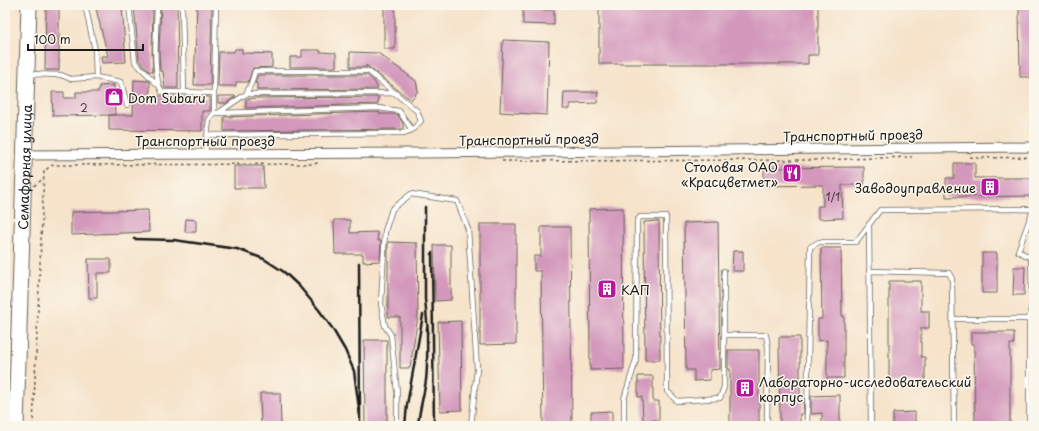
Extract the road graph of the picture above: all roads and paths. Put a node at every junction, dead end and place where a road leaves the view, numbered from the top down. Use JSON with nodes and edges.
{"nodes":[{"id":1,"x":29,"y":5,"type":"edge"},
{"id":2,"x":86,"y":5,"type":"edge"},
{"id":3,"x":129,"y":5,"type":"edge"},
{"id":4,"x":157,"y":5,"type":"edge"},
{"id":5,"x":182,"y":5,"type":"edge"},
{"id":6,"x":216,"y":5,"type":"edge"},
{"id":7,"x":28,"y":74,"type":"junction"},
{"id":8,"x":96,"y":77,"type":"junction"},
{"id":9,"x":158,"y":85,"type":"junction"},
{"id":10,"x":184,"y":92,"type":"junction"},
{"id":11,"x":214,"y":93,"type":"junction"},
{"id":12,"x":396,"y":93,"type":"junction"},
{"id":13,"x":246,"y":94,"type":"junction"},
{"id":14,"x":127,"y":105,"type":"dead end"},
{"id":15,"x":215,"y":113,"type":"junction"},
{"id":16,"x":412,"y":130,"type":"junction"},
{"id":17,"x":207,"y":135,"type":"junction"},
{"id":18,"x":1034,"y":147,"type":"edge"},
{"id":19,"x":205,"y":153,"type":"junction"},
{"id":20,"x":24,"y":154,"type":"junction"},
{"id":21,"x":964,"y":156,"type":"dead end"},
{"id":22,"x":917,"y":157,"type":"dead end"},
{"id":23,"x":1034,"y":157,"type":"edge"},
{"id":24,"x":497,"y":161,"type":"dead end"},
{"id":25,"x":322,"y":162,"type":"dead end"},
{"id":26,"x":44,"y":178,"type":"junction"},
{"id":27,"x":34,"y":186,"type":"dead end"},
{"id":28,"x":1033,"y":209,"type":"edge"},
{"id":29,"x":869,"y":224,"type":"junction"},
{"id":30,"x":724,"y":271,"type":"dead end"},
{"id":31,"x":869,"y":271,"type":"junction"},
{"id":32,"x":953,"y":319,"type":"junction"},
{"id":33,"x":1029,"y":319,"type":"junction"},
{"id":34,"x":725,"y":335,"type":"junction"},
{"id":35,"x":16,"y":426,"type":"edge"},
{"id":36,"x":34,"y":426,"type":"edge"},
{"id":37,"x":397,"y":426,"type":"edge"},
{"id":38,"x":471,"y":426,"type":"edge"},
{"id":39,"x":624,"y":426,"type":"edge"},
{"id":40,"x":767,"y":426,"type":"edge"},
{"id":41,"x":807,"y":426,"type":"edge"},
{"id":42,"x":871,"y":426,"type":"edge"},
{"id":43,"x":954,"y":426,"type":"edge"},
{"id":44,"x":1029,"y":426,"type":"edge"}],
"edges":[{"from":1,"to":7,"type":"highway","name":"Семафорная улица"},
{"from":2,"to":8,"type":"lane"},
{"from":3,"to":9,"type":"lane"},
{"from":4,"to":9,"type":"lane"},
{"from":5,"to":10,"type":"lane"},
{"from":6,"to":11,"type":"lane"},
{"from":7,"to":8,"type":"lane"},
{"from":7,"to":20,"type":"highway","name":"Семафорная улица"},
{"from":8,"to":14,"type":"lane"},
{"from":9,"to":10,"type":"lane"},
{"from":10,"to":11,"type":"lane"},
{"from":11,"to":15,"type":"lane"},
{"from":12,"to":13,"type":"lane"},
{"from":12,"to":13,"type":"lane"},
{"from":12,"to":16,"type":"lane"},
{"from":13,"to":15,"type":"lane"},
{"from":15,"to":16,"type":"lane"},
{"from":15,"to":17,"type":"lane"},
{"from":16,"to":17,"type":"lane"},
{"from":17,"to":19,"type":"lane"},
{"from":18,"to":19,"type":"street","name":"Транспортный проезд"},
{"from":19,"to":20,"type":"street","name":"Транспортный проезд"},
{"from":20,"to":35,"type":"highway","name":"Семафорная улица"},
{"from":21,"to":23,"type":"path"},
{"from":22,"to":24,"type":"path"},
{"from":25,"to":26,"type":"path"},
{"from":26,"to":27,"type":"path"},
{"from":26,"to":36,"type":"path"},
{"from":28,"to":29,"type":"lane"},
{"from":28,"to":33,"type":"lane"},
{"from":29,"to":31,"type":"lane"},
{"from":29,"to":41,"type":"lane"},
{"from":30,"to":34,"type":"lane"},
{"from":31,"to":32,"type":"lane"},
{"from":31,"to":42,"type":"lane"},
{"from":32,"to":33,"type":"lane"},
{"from":32,"to":43,"type":"lane"},
{"from":33,"to":44,"type":"lane"},
{"from":34,"to":39,"type":"lane"},
{"from":34,"to":40,"type":"lane"},
{"from":37,"to":38,"type":"lane"}]}
